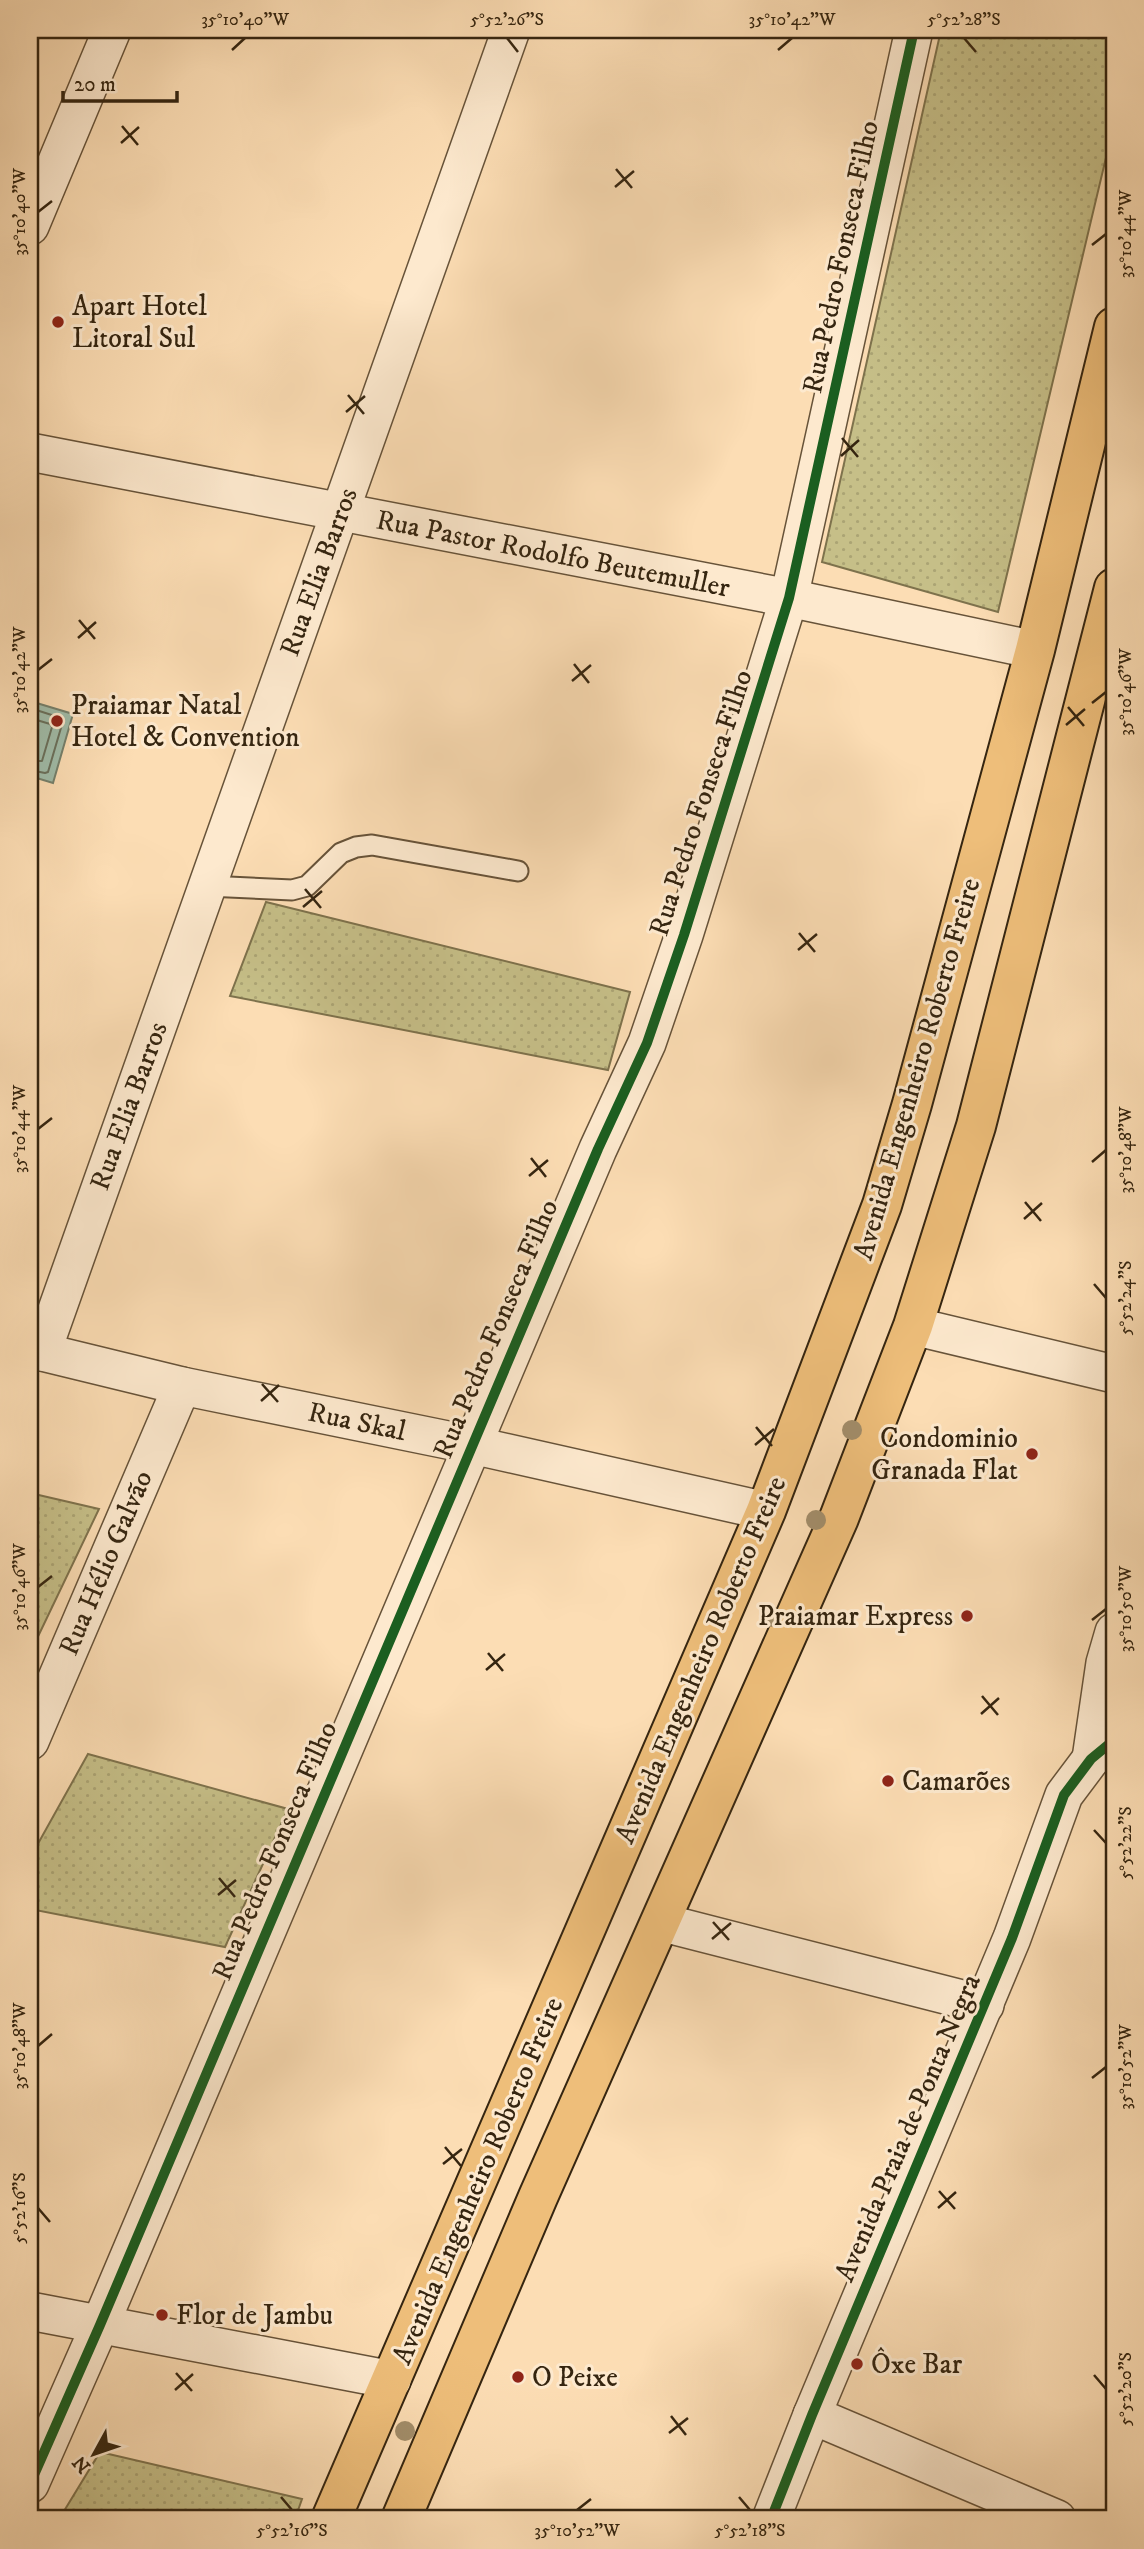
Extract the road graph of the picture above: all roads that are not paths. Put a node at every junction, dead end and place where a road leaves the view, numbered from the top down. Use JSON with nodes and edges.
{"nodes":[{"id":1,"x":112,"y":30,"type":"edge"},
{"id":2,"x":511,"y":30,"type":"edge"},
{"id":3,"x":915,"y":30,"type":"edge"},
{"id":4,"x":30,"y":226,"type":"edge"},
{"id":5,"x":1114,"y":327,"type":"edge"},
{"id":6,"x":30,"y":452,"type":"edge"},
{"id":7,"x":340,"y":513,"type":"junction"},
{"id":8,"x":1114,"y":588,"type":"edge"},
{"id":9,"x":789,"y":598,"type":"junction"},
{"id":10,"x":1108,"y":643,"type":"edge"},
{"id":11,"x":1035,"y":650,"type":"junction"},
{"id":12,"x":517,"y":871,"type":"dead end"},
{"id":13,"x":207,"y":886,"type":"junction"},
{"id":14,"x":913,"y":1326,"type":"junction"},
{"id":15,"x":36,"y":1350,"type":"edge"},
{"id":16,"x":1114,"y":1374,"type":"edge"},
{"id":17,"x":182,"y":1386,"type":"junction"},
{"id":18,"x":472,"y":1445,"type":"junction"},
{"id":19,"x":766,"y":1511,"type":"junction"},
{"id":20,"x":1114,"y":1632,"type":"edge"},
{"id":21,"x":30,"y":1741,"type":"edge"},
{"id":22,"x":1102,"y":1759,"type":"edge"},
{"id":23,"x":660,"y":1922,"type":"junction"},
{"id":24,"x":985,"y":2005,"type":"junction"},
{"id":25,"x":30,"y":2311,"type":"edge"},
{"id":26,"x":100,"y":2325,"type":"junction"},
{"id":27,"x":392,"y":2380,"type":"junction"},
{"id":28,"x":812,"y":2415,"type":"junction"},
{"id":29,"x":30,"y":2484,"type":"edge"},
{"id":30,"x":331,"y":2519,"type":"edge"},
{"id":31,"x":401,"y":2519,"type":"edge"},
{"id":32,"x":771,"y":2519,"type":"edge"},
{"id":33,"x":1058,"y":2519,"type":"edge"}],
"edges":[{"from":1,"to":4,"type":"street"},
{"from":2,"to":7,"type":"street","name":"Rua Elia Barros"},
{"from":3,"to":9,"type":"street","name":"Rua Pedro Fonseca Filho"},
{"from":5,"to":11,"type":"main road","name":"Avenida Engenheiro Roberto Freire"},
{"from":6,"to":7,"type":"street","name":"Rua Pastor Rodolfo Beutemuller"},
{"from":7,"to":9,"type":"street","name":"Rua Pastor Rodolfo Beutemuller"},
{"from":7,"to":13,"type":"street","name":"Rua Elia Barros"},
{"from":8,"to":10,"type":"main road"},
{"from":9,"to":11,"type":"street","name":"Rua Pastor Rodolfo Beutemuller"},
{"from":9,"to":18,"type":"street","name":"Rua Pedro Fonseca Filho"},
{"from":10,"to":14,"type":"main road"},
{"from":11,"to":19,"type":"main road","name":"Avenida Engenheiro Roberto Freire"},
{"from":12,"to":13,"type":"lane"},
{"from":13,"to":15,"type":"street","name":"Rua Elia Barros"},
{"from":14,"to":16,"type":"street"},
{"from":14,"to":23,"type":"main road"},
{"from":15,"to":17,"type":"street","name":"Rua Skal"},
{"from":17,"to":18,"type":"street","name":"Rua Skal"},
{"from":17,"to":21,"type":"street","name":"Rua Hélio Galvão"},
{"from":18,"to":19,"type":"street","name":"Rua Skal"},
{"from":18,"to":26,"type":"street","name":"Rua Pedro Fonseca Filho"},
{"from":19,"to":27,"type":"main road","name":"Avenida Engenheiro Roberto Freire"},
{"from":20,"to":22,"type":"street"},
{"from":22,"to":24,"type":"street","name":"Avenida Praia de Ponta Negra"},
{"from":23,"to":24,"type":"street"},
{"from":23,"to":31,"type":"main road"},
{"from":24,"to":28,"type":"street","name":"Avenida Praia de Ponta Negra"},
{"from":25,"to":26,"type":"street"},
{"from":26,"to":27,"type":"street"},
{"from":26,"to":29,"type":"street","name":"Rua Pedro Fonseca Filho"},
{"from":27,"to":30,"type":"main road","name":"Avenida Engenheiro Roberto Freire"},
{"from":28,"to":32,"type":"street","name":"Avenida Praia de Ponta Negra"},
{"from":28,"to":33,"type":"street"}]}
